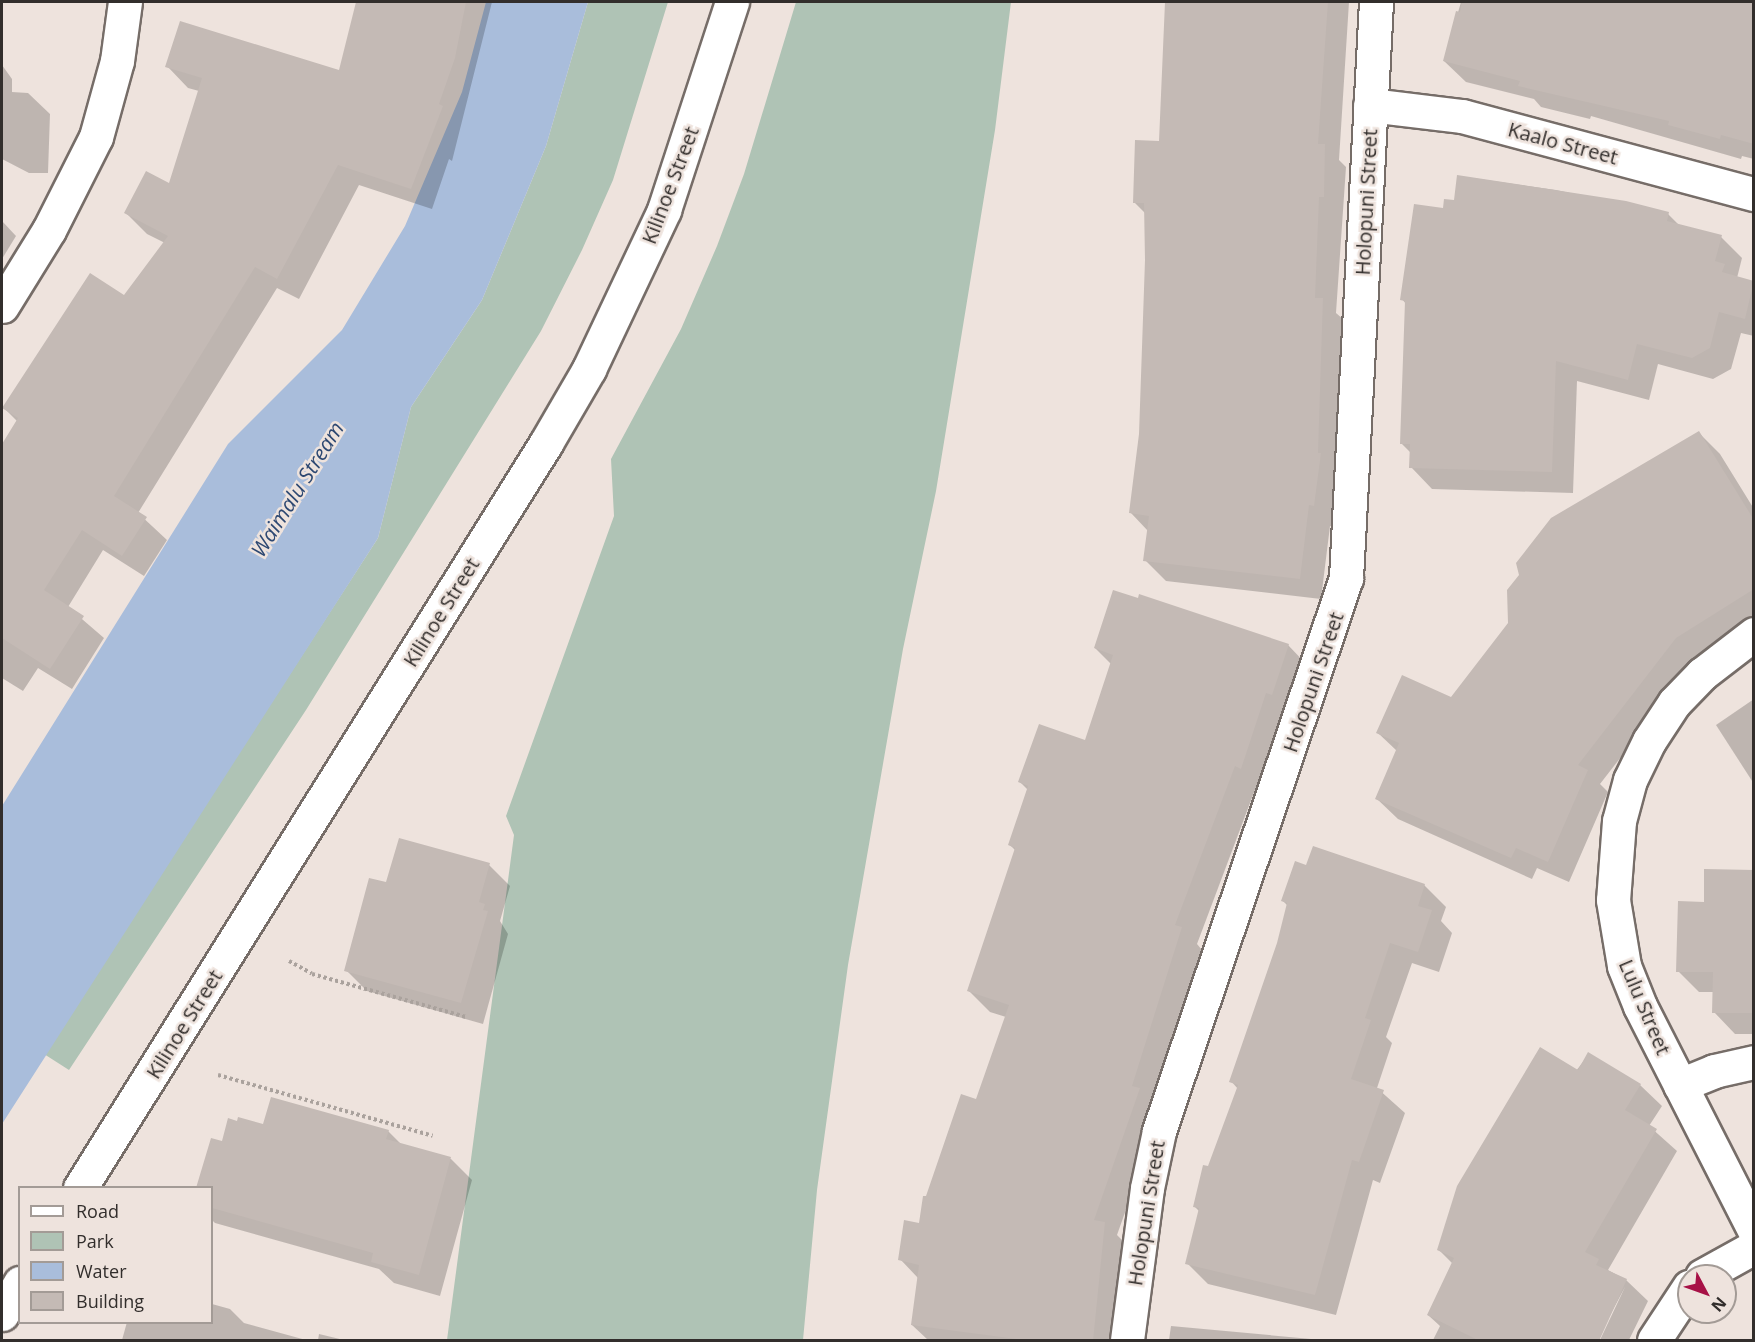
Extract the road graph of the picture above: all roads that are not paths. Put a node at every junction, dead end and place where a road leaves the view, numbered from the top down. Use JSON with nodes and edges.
{"nodes":[{"id":1,"x":125,"y":2,"type":"edge"},
{"id":2,"x":732,"y":2,"type":"edge"},
{"id":3,"x":1376,"y":2,"type":"edge"},
{"id":4,"x":1370,"y":105,"type":"junction"},
{"id":5,"x":1754,"y":194,"type":"edge"},
{"id":6,"x":2,"y":306,"type":"edge"},
{"id":7,"x":1754,"y":634,"type":"edge"},
{"id":8,"x":1754,"y":1062,"type":"edge"},
{"id":9,"x":1680,"y":1084,"type":"junction"},
{"id":10,"x":81,"y":1186,"type":"edge"},
{"id":11,"x":1754,"y":1230,"type":"edge"},
{"id":12,"x":1754,"y":1247,"type":"edge"},
{"id":13,"x":1724,"y":1264,"type":"edge"},
{"id":14,"x":18,"y":1286,"type":"edge"},
{"id":15,"x":1677,"y":1306,"type":"edge"},
{"id":16,"x":2,"y":1314,"type":"edge"},
{"id":17,"x":1127,"y":1341,"type":"edge"},
{"id":18,"x":1654,"y":1341,"type":"edge"}],
"edges":[{"from":1,"to":6,"type":"street"},
{"from":2,"to":10,"type":"street","name":"Kilinoe Street"},
{"from":3,"to":4,"type":"street","name":"Holopuni Street"},
{"from":4,"to":5,"type":"street","name":"Kaalo Street"},
{"from":4,"to":17,"type":"street","name":"Holopuni Street"},
{"from":7,"to":9,"type":"street","name":"Lulu Street"},
{"from":8,"to":9,"type":"street"},
{"from":9,"to":11,"type":"street","name":"Lulu Street"},
{"from":12,"to":13,"type":"street"},
{"from":14,"to":16,"type":"street"},
{"from":15,"to":18,"type":"street"}]}
